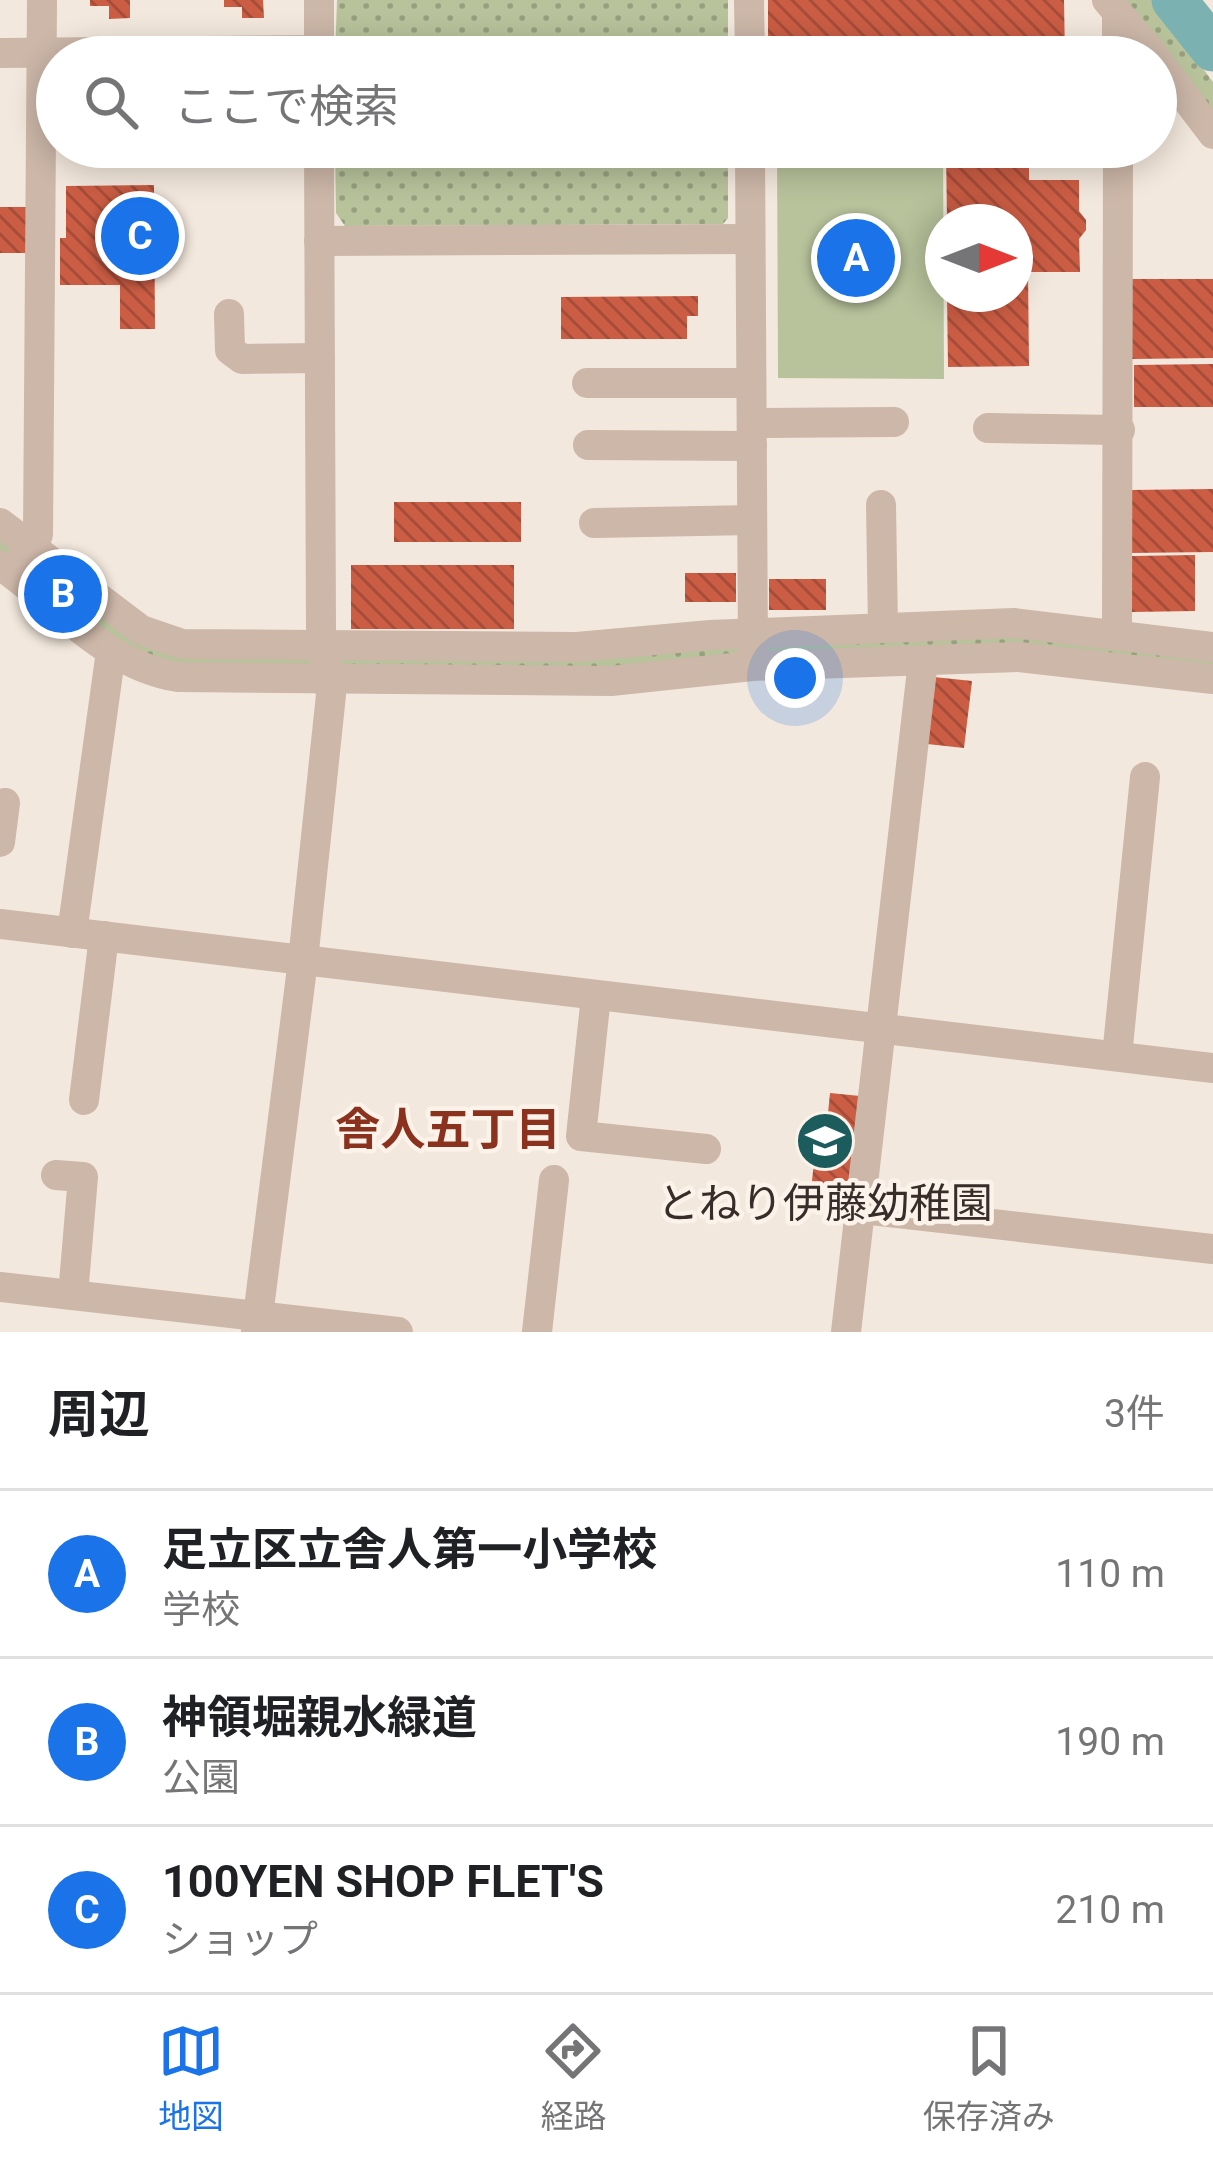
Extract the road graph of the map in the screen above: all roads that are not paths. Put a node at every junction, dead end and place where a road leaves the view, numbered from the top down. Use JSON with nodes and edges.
{"nodes":[{"id":1,"x":42,"y":0,"type":"edge"},
{"id":2,"x":319,"y":0,"type":"edge"},
{"id":3,"x":749,"y":0,"type":"edge"},
{"id":4,"x":1112,"y":6,"type":"edge"},
{"id":5,"x":40,"y":36,"type":"edge"},
{"id":6,"x":319,"y":36,"type":"edge"},
{"id":7,"x":750,"y":36,"type":"edge"},
{"id":8,"x":1115,"y":36,"type":"edge"},
{"id":9,"x":1137,"y":36,"type":"edge"},
{"id":10,"x":36,"y":52,"type":"edge"},
{"id":11,"x":0,"y":53,"type":"edge"},
{"id":12,"x":1177,"y":87,"type":"edge"},
{"id":13,"x":1213,"y":134,"type":"edge"},
{"id":14,"x":39,"y":168,"type":"edge"},
{"id":15,"x":319,"y":168,"type":"edge"},
{"id":16,"x":750,"y":168,"type":"edge"},
{"id":17,"x":1118,"y":168,"type":"edge"},
{"id":18,"x":751,"y":239,"type":"junction"},
{"id":19,"x":320,"y":241,"type":"junction"},
{"id":20,"x":229,"y":314,"type":"dead end"},
{"id":21,"x":320,"y":358,"type":"junction"},
{"id":22,"x":587,"y":383,"type":"dead end"},
{"id":23,"x":751,"y":383,"type":"junction"},
{"id":24,"x":894,"y":422,"type":"dead end"},
{"id":25,"x":988,"y":428,"type":"dead end"},
{"id":26,"x":1120,"y":430,"type":"junction"},
{"id":27,"x":752,"y":435,"type":"junction"},
{"id":28,"x":588,"y":445,"type":"dead end"},
{"id":29,"x":881,"y":505,"type":"dead end"},
{"id":30,"x":752,"y":520,"type":"junction"},
{"id":31,"x":0,"y":523,"type":"edge"},
{"id":32,"x":594,"y":523,"type":"dead end"},
{"id":33,"x":32,"y":547,"type":"junction"},
{"id":34,"x":3,"y":573,"type":"edge"},
{"id":35,"x":883,"y":628,"type":"junction"},
{"id":36,"x":753,"y":633,"type":"junction"},
{"id":37,"x":1117,"y":635,"type":"junction"},
{"id":38,"x":323,"y":646,"type":"junction"},
{"id":39,"x":1213,"y":647,"type":"edge"},
{"id":40,"x":111,"y":651,"type":"junction"},
{"id":41,"x":923,"y":661,"type":"junction"},
{"id":42,"x":752,"y":666,"type":"junction"},
{"id":43,"x":1213,"y":679,"type":"edge"},
{"id":44,"x":329,"y":681,"type":"junction"},
{"id":45,"x":1145,"y":777,"type":"dead end"},
{"id":46,"x":5,"y":803,"type":"dead end"},
{"id":47,"x":0,"y":842,"type":"edge"},
{"id":48,"x":1,"y":930,"type":"edge"},
{"id":49,"x":88,"y":934,"type":"junction"},
{"id":50,"x":303,"y":960,"type":"junction"},
{"id":51,"x":596,"y":996,"type":"junction"},
{"id":52,"x":882,"y":1028,"type":"junction"},
{"id":53,"x":1117,"y":1056,"type":"junction"},
{"id":54,"x":1213,"y":1068,"type":"edge"},
{"id":55,"x":84,"y":1100,"type":"dead end"},
{"id":56,"x":706,"y":1149,"type":"dead end"},
{"id":57,"x":56,"y":1174,"type":"dead end"},
{"id":58,"x":554,"y":1180,"type":"dead end"},
{"id":59,"x":862,"y":1210,"type":"junction"},
{"id":60,"x":1213,"y":1250,"type":"edge"},
{"id":61,"x":0,"y":1287,"type":"edge"},
{"id":62,"x":73,"y":1295,"type":"junction"},
{"id":63,"x":257,"y":1324,"type":"edge"},
{"id":64,"x":398,"y":1332,"type":"edge"},
{"id":65,"x":537,"y":1332,"type":"edge"},
{"id":66,"x":846,"y":1332,"type":"edge"}],
"edges":[{"from":1,"to":5,"type":"street"},
{"from":2,"to":6,"type":"street"},
{"from":3,"to":7,"type":"street"},
{"from":4,"to":8,"type":"street"},
{"from":4,"to":9,"type":"street"},
{"from":10,"to":11,"type":"street"},
{"from":12,"to":13,"type":"street"},
{"from":14,"to":33,"type":"street"},
{"from":15,"to":19,"type":"street"},
{"from":16,"to":18,"type":"street"},
{"from":17,"to":26,"type":"street"},
{"from":18,"to":19,"type":"street"},
{"from":18,"to":23,"type":"street"},
{"from":19,"to":21,"type":"street"},
{"from":20,"to":21,"type":"street"},
{"from":21,"to":38,"type":"street"},
{"from":22,"to":23,"type":"street"},
{"from":23,"to":27,"type":"street"},
{"from":24,"to":27,"type":"street"},
{"from":25,"to":26,"type":"street"},
{"from":26,"to":37,"type":"street"},
{"from":27,"to":28,"type":"street"},
{"from":27,"to":30,"type":"street"},
{"from":29,"to":35,"type":"street"},
{"from":30,"to":32,"type":"street"},
{"from":30,"to":36,"type":"street"},
{"from":31,"to":33,"type":"street"},
{"from":33,"to":34,"type":"street"},
{"from":33,"to":38,"type":"street"},
{"from":34,"to":40,"type":"street"},
{"from":35,"to":36,"type":"street"},
{"from":35,"to":37,"type":"street"},
{"from":36,"to":38,"type":"street"},
{"from":36,"to":42,"type":"street"},
{"from":37,"to":39,"type":"street"},
{"from":38,"to":44,"type":"street"},
{"from":40,"to":44,"type":"street"},
{"from":40,"to":49,"type":"street"},
{"from":41,"to":42,"type":"street"},
{"from":41,"to":43,"type":"street"},
{"from":41,"to":52,"type":"street"},
{"from":42,"to":44,"type":"street"},
{"from":44,"to":50,"type":"street"},
{"from":45,"to":53,"type":"street"},
{"from":46,"to":47,"type":"street"},
{"from":48,"to":49,"type":"street"},
{"from":49,"to":50,"type":"street"},
{"from":49,"to":55,"type":"street"},
{"from":50,"to":51,"type":"street"},
{"from":50,"to":63,"type":"street"},
{"from":51,"to":52,"type":"street"},
{"from":51,"to":56,"type":"street"},
{"from":52,"to":53,"type":"street"},
{"from":52,"to":59,"type":"street"},
{"from":53,"to":54,"type":"street"},
{"from":57,"to":62,"type":"street"},
{"from":58,"to":65,"type":"street"},
{"from":59,"to":60,"type":"street"},
{"from":59,"to":66,"type":"street"},
{"from":61,"to":62,"type":"street"},
{"from":62,"to":63,"type":"street"},
{"from":63,"to":64,"type":"street"}]}
